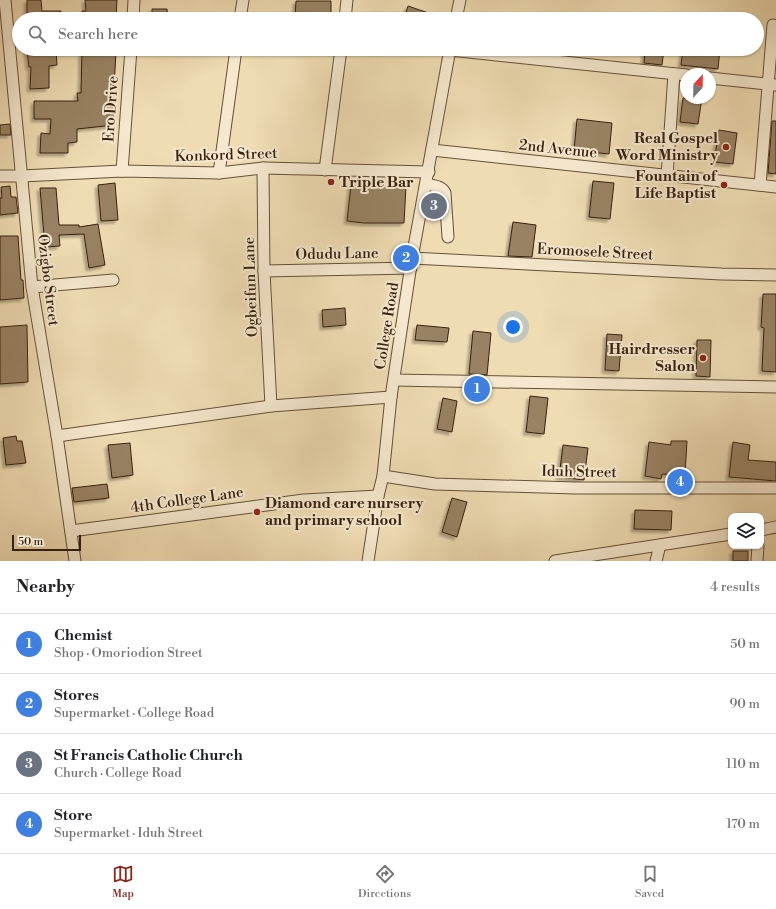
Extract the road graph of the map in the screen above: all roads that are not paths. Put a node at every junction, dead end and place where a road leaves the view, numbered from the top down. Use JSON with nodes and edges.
{"nodes":[{"id":1,"x":5,"y":0,"type":"edge"},
{"id":2,"x":134,"y":0,"type":"edge"},
{"id":3,"x":243,"y":0,"type":"edge"},
{"id":4,"x":347,"y":0,"type":"edge"},
{"id":5,"x":460,"y":0,"type":"edge"},
{"id":6,"x":133,"y":12,"type":"edge"},
{"id":7,"x":241,"y":12,"type":"edge"},
{"id":8,"x":345,"y":12,"type":"edge"},
{"id":9,"x":457,"y":12,"type":"edge"},
{"id":10,"x":773,"y":25,"type":"dead end"},
{"id":11,"x":4,"y":49,"type":"edge"},
{"id":12,"x":130,"y":56,"type":"edge"},
{"id":13,"x":235,"y":56,"type":"edge"},
{"id":14,"x":340,"y":56,"type":"edge"},
{"id":15,"x":449,"y":56,"type":"edge"},
{"id":16,"x":513,"y":56,"type":"edge"},
{"id":17,"x":674,"y":74,"type":"junction"},
{"id":18,"x":680,"y":74,"type":"edge"},
{"id":19,"x":716,"y":79,"type":"edge"},
{"id":20,"x":772,"y":84,"type":"edge"},
{"id":21,"x":432,"y":150,"type":"junction"},
{"id":22,"x":263,"y":168,"type":"junction"},
{"id":23,"x":325,"y":170,"type":"junction"},
{"id":24,"x":122,"y":171,"type":"junction"},
{"id":25,"x":429,"y":172,"type":"junction"},
{"id":26,"x":219,"y":173,"type":"junction"},
{"id":27,"x":0,"y":176,"type":"edge"},
{"id":28,"x":22,"y":176,"type":"junction"},
{"id":29,"x":667,"y":176,"type":"junction"},
{"id":30,"x":427,"y":184,"type":"junction"},
{"id":31,"x":760,"y":186,"type":"junction"},
{"id":32,"x":776,"y":187,"type":"edge"},
{"id":33,"x":448,"y":237,"type":"dead end"},
{"id":34,"x":411,"y":263,"type":"junction"},
{"id":35,"x":264,"y":271,"type":"junction"},
{"id":36,"x":776,"y":275,"type":"edge"},
{"id":37,"x":113,"y":280,"type":"dead end"},
{"id":38,"x":32,"y":287,"type":"junction"},
{"id":39,"x":394,"y":380,"type":"junction"},
{"id":40,"x":776,"y":387,"type":"edge"},
{"id":41,"x":391,"y":397,"type":"junction"},
{"id":42,"x":272,"y":406,"type":"junction"},
{"id":43,"x":57,"y":436,"type":"junction"},
{"id":44,"x":383,"y":476,"type":"junction"},
{"id":45,"x":776,"y":488,"type":"edge"},
{"id":46,"x":378,"y":496,"type":"junction"},
{"id":47,"x":776,"y":527,"type":"edge"},
{"id":48,"x":764,"y":529,"type":"edge"},
{"id":49,"x":72,"y":531,"type":"junction"},
{"id":50,"x":728,"y":534,"type":"edge"},
{"id":51,"x":660,"y":545,"type":"junction"},
{"id":52,"x":758,"y":549,"type":"edge"},
{"id":53,"x":568,"y":560,"type":"edge"},
{"id":54,"x":75,"y":561,"type":"edge"},
{"id":55,"x":368,"y":561,"type":"edge"},
{"id":56,"x":555,"y":561,"type":"edge"},
{"id":57,"x":656,"y":561,"type":"edge"},
{"id":58,"x":757,"y":561,"type":"edge"}],
"edges":[{"from":1,"to":11,"type":"street","name":"Ozigbo Street"},
{"from":2,"to":6,"type":"street"},
{"from":3,"to":7,"type":"street"},
{"from":4,"to":8,"type":"street"},
{"from":5,"to":9,"type":"street"},
{"from":10,"to":20,"type":"street"},
{"from":11,"to":28,"type":"street","name":"Ozigbo Street"},
{"from":12,"to":24,"type":"street","name":"Ero Drive"},
{"from":13,"to":26,"type":"street"},
{"from":14,"to":23,"type":"street"},
{"from":15,"to":21,"type":"street","name":"College Road"},
{"from":16,"to":17,"type":"street"},
{"from":17,"to":18,"type":"street"},
{"from":17,"to":29,"type":"street"},
{"from":19,"to":20,"type":"street"},
{"from":20,"to":31,"type":"street"},
{"from":21,"to":25,"type":"street","name":"College Road"},
{"from":21,"to":29,"type":"street","name":"2nd Avenue"},
{"from":22,"to":23,"type":"street","name":"Konkord Street"},
{"from":22,"to":26,"type":"street","name":"Konkord Street"},
{"from":22,"to":35,"type":"street","name":"Ogbeifun Lane"},
{"from":23,"to":25,"type":"street","name":"Konkord Street"},
{"from":24,"to":26,"type":"street","name":"Konkord Street"},
{"from":24,"to":28,"type":"street","name":"Konkord Street"},
{"from":25,"to":30,"type":"street","name":"College Road"},
{"from":27,"to":28,"type":"street","name":"Konkord Street"},
{"from":28,"to":38,"type":"street","name":"Ozigbo Street"},
{"from":29,"to":31,"type":"street","name":"2nd Avenue"},
{"from":30,"to":33,"type":"street"},
{"from":30,"to":34,"type":"street","name":"College Road"},
{"from":31,"to":32,"type":"street","name":"2nd Avenue"},
{"from":34,"to":35,"type":"street","name":"Odudu Lane"},
{"from":34,"to":36,"type":"street","name":"Eromosele Street"},
{"from":34,"to":39,"type":"street","name":"College Road"},
{"from":35,"to":42,"type":"street","name":"Ogbeifun Lane"},
{"from":37,"to":38,"type":"street"},
{"from":38,"to":43,"type":"street","name":"Ozigbo Street"},
{"from":39,"to":40,"type":"street"},
{"from":39,"to":41,"type":"street","name":"College Road"},
{"from":41,"to":42,"type":"street"},
{"from":41,"to":44,"type":"street","name":"College Road"},
{"from":42,"to":43,"type":"street"},
{"from":43,"to":49,"type":"street","name":"Ozigbo Street"},
{"from":44,"to":45,"type":"street","name":"Iduh Street"},
{"from":44,"to":46,"type":"street","name":"College Road"},
{"from":46,"to":49,"type":"street","name":"4th College Lane"},
{"from":46,"to":55,"type":"street","name":"College Road"},
{"from":47,"to":48,"type":"street"},
{"from":49,"to":54,"type":"street","name":"Ozigbo Street"},
{"from":50,"to":51,"type":"street"},
{"from":51,"to":53,"type":"street"},
{"from":51,"to":57,"type":"street"},
{"from":52,"to":58,"type":"street"},
{"from":53,"to":56,"type":"street"}]}
